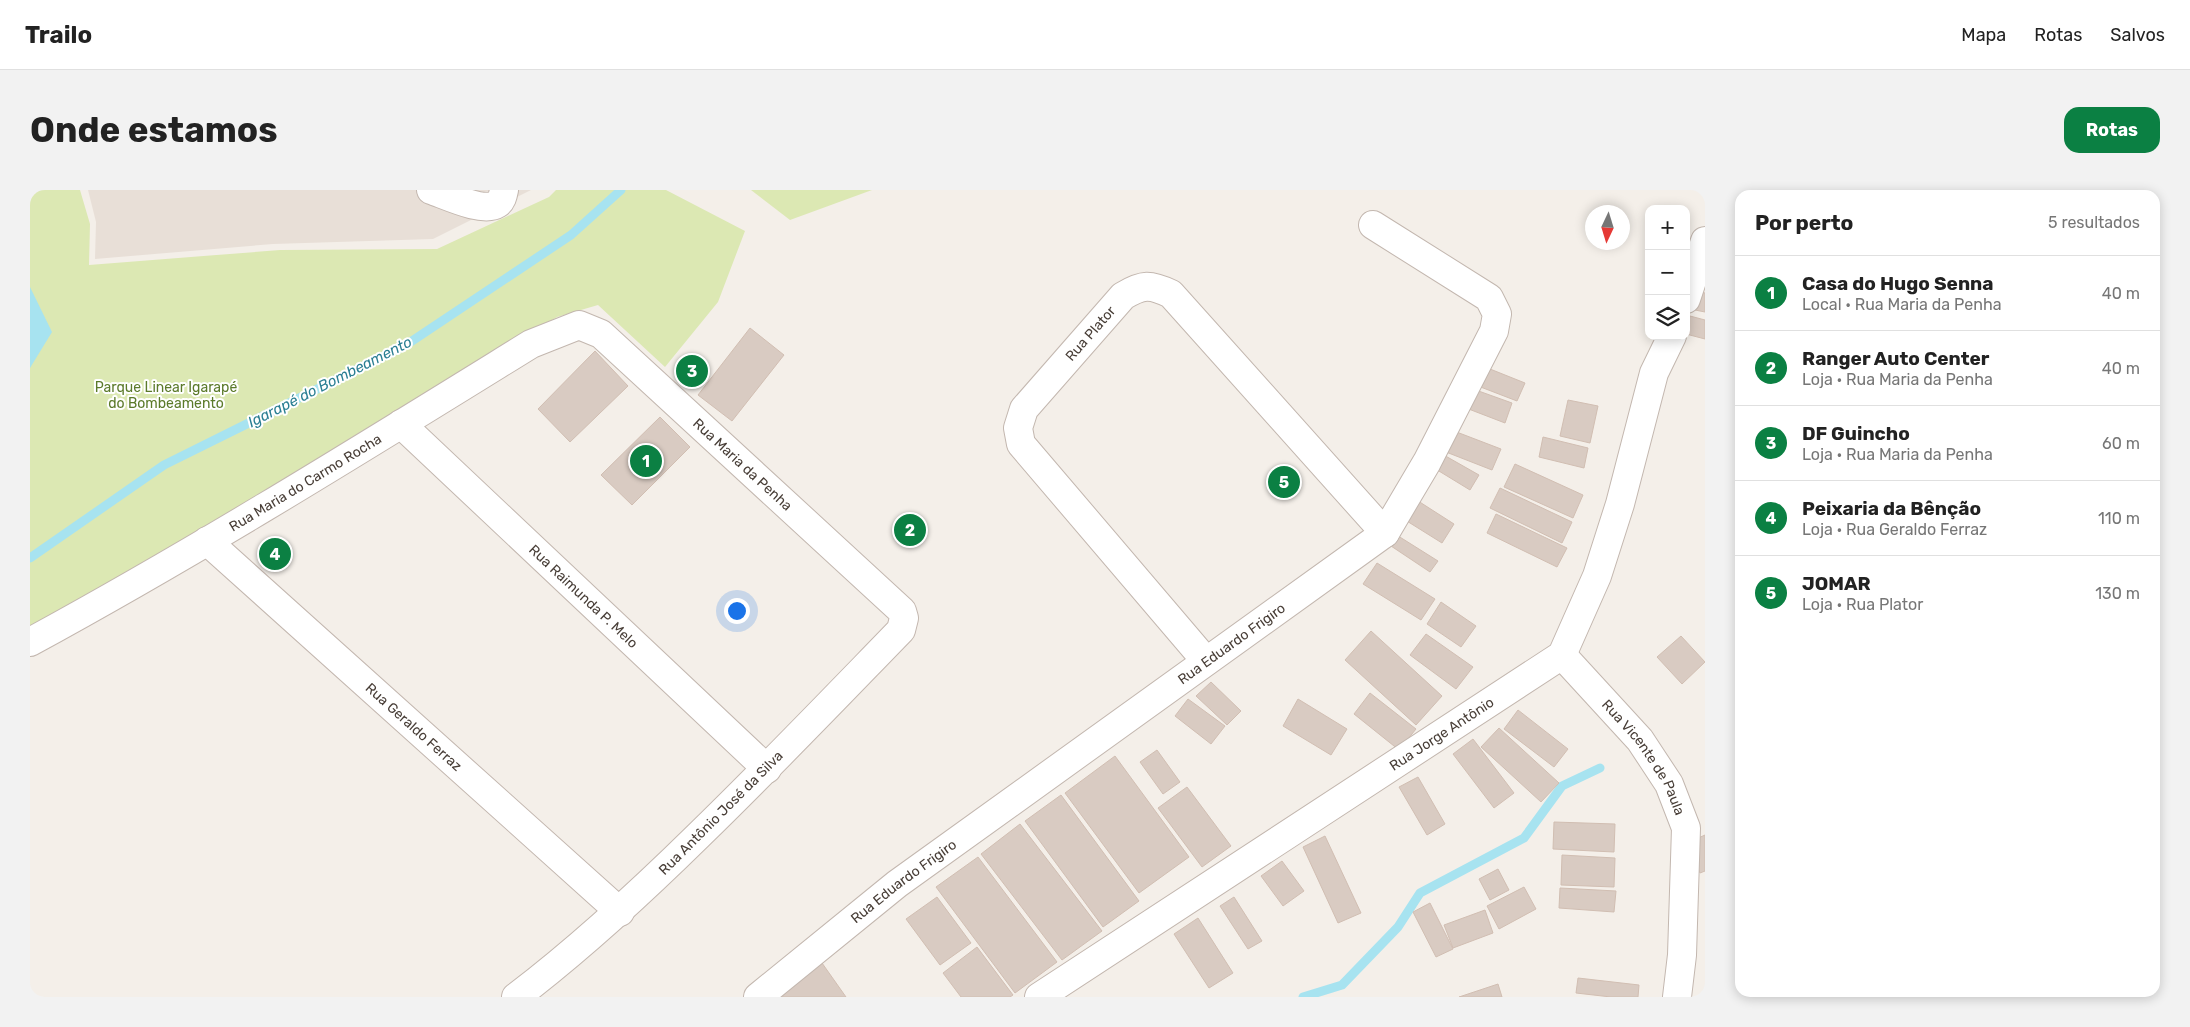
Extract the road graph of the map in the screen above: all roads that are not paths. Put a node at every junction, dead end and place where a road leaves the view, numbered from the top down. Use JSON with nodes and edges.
{"nodes":[{"id":1,"x":431,"y":190,"type":"edge"},
{"id":2,"x":498,"y":198,"type":"edge"},
{"id":3,"x":1373,"y":225,"type":"dead end"},
{"id":4,"x":1705,"y":242,"type":"edge"},
{"id":5,"x":1687,"y":295,"type":"edge"},
{"id":6,"x":579,"y":325,"type":"joint"},
{"id":7,"x":1670,"y":340,"type":"edge"},
{"id":8,"x":401,"y":424,"type":"junction"},
{"id":9,"x":1385,"y":533,"type":"junction"},
{"id":10,"x":207,"y":541,"type":"junction"},
{"id":11,"x":902,"y":611,"type":"joint"},
{"id":12,"x":30,"y":642,"type":"edge"},
{"id":13,"x":1562,"y":655,"type":"junction"},
{"id":14,"x":1206,"y":661,"type":"junction"},
{"id":15,"x":767,"y":769,"type":"junction"},
{"id":16,"x":620,"y":912,"type":"junction"},
{"id":17,"x":516,"y":997,"type":"edge"},
{"id":18,"x":758,"y":997,"type":"edge"},
{"id":19,"x":1039,"y":997,"type":"edge"},
{"id":20,"x":1677,"y":997,"type":"edge"}],
"edges":[{"from":1,"to":2,"type":"street"},
{"from":3,"to":9,"type":"street","name":"Rua Eduardo Frigiro"},
{"from":4,"to":5,"type":"street"},
{"from":6,"to":8,"type":"street","name":"Rua Maria do Carmo Rocha"},
{"from":6,"to":11,"type":"street","name":"Rua Maria da Penha"},
{"from":7,"to":13,"type":"street"},
{"from":8,"to":10,"type":"street","name":"Rua Maria do Carmo Rocha"},
{"from":8,"to":15,"type":"street","name":"Rua Raimunda P. Melo"},
{"from":9,"to":14,"type":"street","name":"Rua Eduardo Frigiro"},
{"from":9,"to":14,"type":"street","name":"Rua Plator"},
{"from":10,"to":12,"type":"street","name":"Rua Maria do Carmo Rocha"},
{"from":10,"to":16,"type":"street","name":"Rua Geraldo Ferraz"},
{"from":11,"to":15,"type":"street","name":"Rua Antônio José da Silva"},
{"from":13,"to":19,"type":"street","name":"Rua Jorge Antônio"},
{"from":13,"to":20,"type":"street","name":"Rua Vicente de Paula"},
{"from":14,"to":18,"type":"street","name":"Rua Eduardo Frigiro"},
{"from":15,"to":16,"type":"street","name":"Rua Antônio José da Silva"},
{"from":16,"to":17,"type":"street","name":"Rua Antônio José da Silva"}]}
